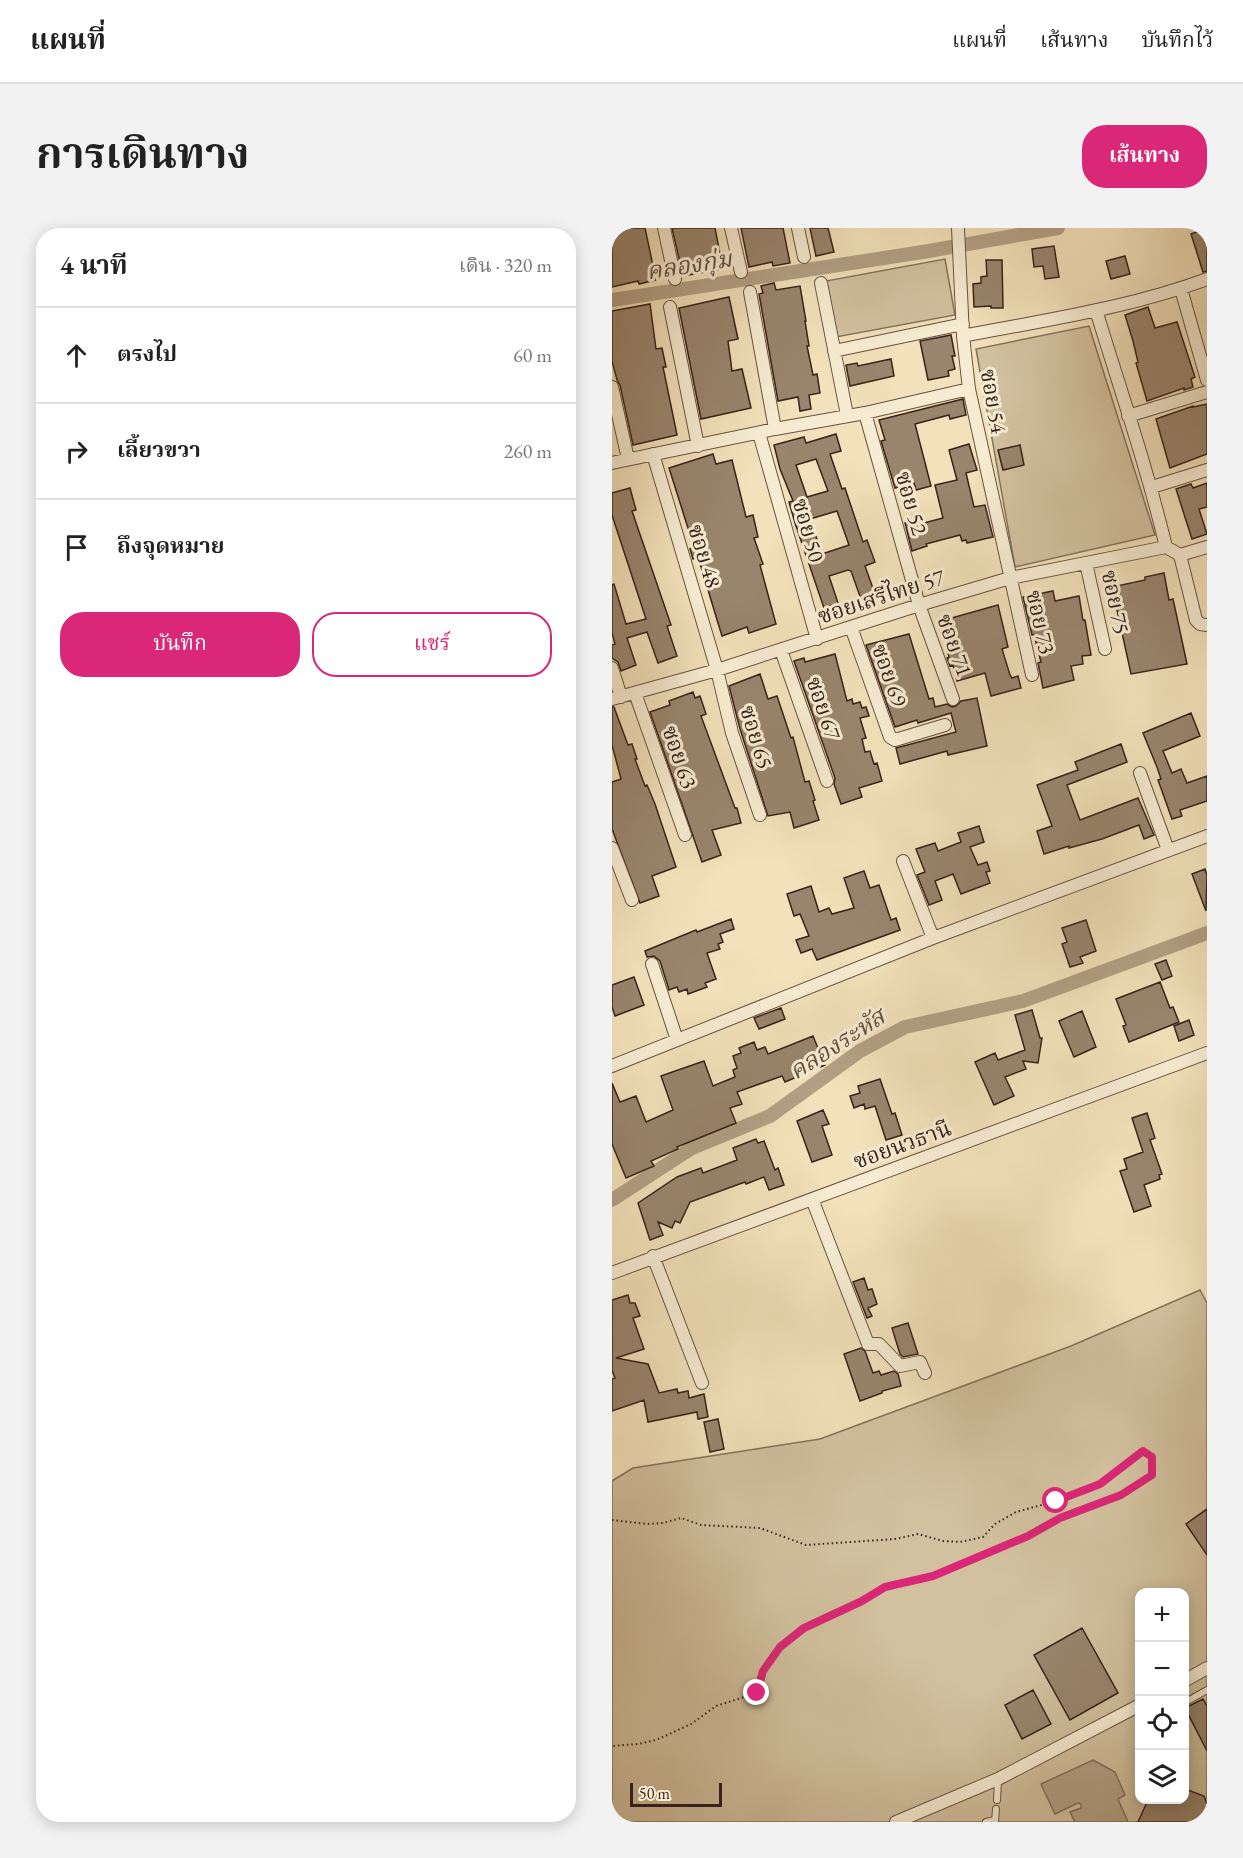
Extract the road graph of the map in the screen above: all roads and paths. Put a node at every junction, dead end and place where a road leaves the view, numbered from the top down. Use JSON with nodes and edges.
{"nodes":[{"id":1,"x":664,"y":228,"type":"edge"},
{"id":2,"x":731,"y":228,"type":"edge"},
{"id":3,"x":798,"y":228,"type":"edge"},
{"id":4,"x":958,"y":230,"type":"edge"},
{"id":5,"x":804,"y":257,"type":"dead end"},
{"id":6,"x":741,"y":272,"type":"dead end"},
{"id":7,"x":675,"y":279,"type":"dead end"},
{"id":8,"x":1207,"y":279,"type":"edge"},
{"id":9,"x":821,"y":283,"type":"dead end"},
{"id":10,"x":1181,"y":289,"type":"junction"},
{"id":11,"x":750,"y":292,"type":"dead end"},
{"id":12,"x":670,"y":307,"type":"dead end"},
{"id":13,"x":1096,"y":310,"type":"junction"},
{"id":14,"x":963,"y":330,"type":"junction"},
{"id":15,"x":834,"y":351,"type":"junction"},
{"id":16,"x":1207,"y":380,"type":"edge"},
{"id":17,"x":612,"y":387,"type":"edge"},
{"id":18,"x":969,"y":389,"type":"junction"},
{"id":19,"x":1207,"y":392,"type":"edge"},
{"id":20,"x":865,"y":413,"type":"junction"},
{"id":21,"x":847,"y":415,"type":"junction"},
{"id":22,"x":1128,"y":416,"type":"junction"},
{"id":23,"x":775,"y":429,"type":"junction"},
{"id":24,"x":759,"y":433,"type":"junction"},
{"id":25,"x":698,"y":446,"type":"junction"},
{"id":26,"x":653,"y":454,"type":"junction"},
{"id":27,"x":628,"y":459,"type":"junction"},
{"id":28,"x":612,"y":463,"type":"edge"},
{"id":29,"x":1207,"y":470,"type":"edge"},
{"id":30,"x":1152,"y":487,"type":"junction"},
{"id":31,"x":1166,"y":547,"type":"junction"},
{"id":32,"x":1207,"y":547,"type":"edge"},
{"id":33,"x":1180,"y":555,"type":"junction"},
{"id":34,"x":1086,"y":563,"type":"junction"},
{"id":35,"x":1010,"y":578,"type":"junction"},
{"id":36,"x":919,"y":605,"type":"junction"},
{"id":37,"x":1206,"y":626,"type":"edge"},
{"id":38,"x":851,"y":627,"type":"junction"},
{"id":39,"x":817,"y":639,"type":"junction"},
{"id":40,"x":1105,"y":649,"type":"dead end"},
{"id":41,"x":781,"y":650,"type":"junction"},
{"id":42,"x":612,"y":668,"type":"edge"},
{"id":43,"x":717,"y":670,"type":"junction"},
{"id":44,"x":1032,"y":675,"type":"dead end"},
{"id":45,"x":635,"y":693,"type":"junction"},
{"id":46,"x":616,"y":698,"type":"edge"},
{"id":47,"x":953,"y":699,"type":"dead end"},
{"id":48,"x":945,"y":725,"type":"dead end"},
{"id":49,"x":1140,"y":773,"type":"dead end"},
{"id":50,"x":827,"y":781,"type":"dead end"},
{"id":51,"x":760,"y":815,"type":"dead end"},
{"id":52,"x":685,"y":835,"type":"dead end"},
{"id":53,"x":1207,"y":836,"type":"edge"},
{"id":54,"x":612,"y":848,"type":"edge"},
{"id":55,"x":1168,"y":850,"type":"junction"},
{"id":56,"x":903,"y":861,"type":"dead end"},
{"id":57,"x":632,"y":900,"type":"dead end"},
{"id":58,"x":933,"y":938,"type":"junction"},
{"id":59,"x":652,"y":963,"type":"dead end"},
{"id":60,"x":677,"y":1040,"type":"junction"},
{"id":61,"x":1207,"y":1053,"type":"edge"},
{"id":62,"x":612,"y":1066,"type":"edge"},
{"id":63,"x":812,"y":1199,"type":"junction"},
{"id":64,"x":653,"y":1256,"type":"junction"},
{"id":65,"x":612,"y":1273,"type":"edge"},
{"id":66,"x":925,"y":1373,"type":"dead end"},
{"id":67,"x":702,"y":1383,"type":"dead end"},
{"id":68,"x":612,"y":1520,"type":"edge"},
{"id":69,"x":1207,"y":1668,"type":"edge"},
{"id":70,"x":1189,"y":1679,"type":"edge"},
{"id":71,"x":1207,"y":1691,"type":"edge"},
{"id":72,"x":1189,"y":1701,"type":"edge"},
{"id":73,"x":1135,"y":1708,"type":"edge"},
{"id":74,"x":612,"y":1746,"type":"edge"},
{"id":75,"x":998,"y":1779,"type":"junction"},
{"id":76,"x":997,"y":1800,"type":"dead end"},
{"id":77,"x":996,"y":1809,"type":"dead end"},
{"id":78,"x":995,"y":1821,"type":"edge"},
{"id":79,"x":896,"y":1822,"type":"edge"},
{"id":80,"x":986,"y":1822,"type":"edge"}],
"edges":[{"from":1,"to":7,"type":"street"},
{"from":2,"to":6,"type":"street"},
{"from":3,"to":5,"type":"street"},
{"from":4,"to":14,"type":"street","name":"ซอย 54"},
{"from":8,"to":10,"type":"street"},
{"from":9,"to":15,"type":"street"},
{"from":10,"to":13,"type":"street"},
{"from":10,"to":16,"type":"street"},
{"from":11,"to":23,"type":"street"},
{"from":12,"to":25,"type":"street"},
{"from":13,"to":14,"type":"street"},
{"from":13,"to":22,"type":"street"},
{"from":14,"to":15,"type":"street"},
{"from":14,"to":18,"type":"street","name":"ซอย 54"},
{"from":15,"to":21,"type":"street"},
{"from":17,"to":27,"type":"street"},
{"from":18,"to":20,"type":"street"},
{"from":18,"to":35,"type":"street","name":"ซอย 54"},
{"from":19,"to":22,"type":"street"},
{"from":20,"to":21,"type":"street"},
{"from":20,"to":36,"type":"street","name":"ซอย 52"},
{"from":21,"to":23,"type":"street"},
{"from":22,"to":30,"type":"street"},
{"from":23,"to":24,"type":"street"},
{"from":24,"to":25,"type":"street"},
{"from":24,"to":39,"type":"street","name":"ซอย 50"},
{"from":25,"to":26,"type":"street"},
{"from":26,"to":27,"type":"street"},
{"from":26,"to":43,"type":"street","name":"ซอย 48"},
{"from":27,"to":28,"type":"street"},
{"from":29,"to":30,"type":"street"},
{"from":30,"to":31,"type":"street"},
{"from":31,"to":33,"type":"street"},
{"from":31,"to":34,"type":"street","name":"ซอยเสรีไทย 57"},
{"from":32,"to":33,"type":"street"},
{"from":33,"to":37,"type":"street"},
{"from":34,"to":35,"type":"street","name":"ซอยเสรีไทย 57"},
{"from":34,"to":40,"type":"street","name":"ซอย 75"},
{"from":35,"to":36,"type":"street","name":"ซอยเสรีไทย 57"},
{"from":35,"to":44,"type":"street","name":"ซอย 73"},
{"from":36,"to":38,"type":"street","name":"ซอยเสรีไทย 57"},
{"from":36,"to":47,"type":"street","name":"ซอย 71"},
{"from":38,"to":39,"type":"street","name":"ซอยเสรีไทย 57"},
{"from":38,"to":48,"type":"street","name":"ซอย 69"},
{"from":39,"to":41,"type":"street","name":"ซอยเสรีไทย 57"},
{"from":41,"to":43,"type":"street","name":"ซอยเสรีไทย 57"},
{"from":41,"to":50,"type":"street","name":"ซอย 67"},
{"from":42,"to":46,"type":"street"},
{"from":43,"to":45,"type":"street","name":"ซอยเสรีไทย 57"},
{"from":43,"to":51,"type":"street","name":"ซอย 65"},
{"from":45,"to":46,"type":"street","name":"ซอยเสรีไทย 57"},
{"from":45,"to":52,"type":"street","name":"ซอย 63"},
{"from":49,"to":55,"type":"street"},
{"from":53,"to":55,"type":"street"},
{"from":54,"to":57,"type":"street"},
{"from":55,"to":58,"type":"street"},
{"from":56,"to":58,"type":"street"},
{"from":58,"to":60,"type":"street"},
{"from":59,"to":60,"type":"street"},
{"from":60,"to":62,"type":"street"},
{"from":61,"to":63,"type":"street","name":"ซอยนวธานี"},
{"from":63,"to":64,"type":"street","name":"ซอยนวธานี"},
{"from":63,"to":66,"type":"street"},
{"from":64,"to":65,"type":"street","name":"ซอยนวธานี"},
{"from":64,"to":67,"type":"street"},
{"from":68,"to":74,"type":"path"},
{"from":69,"to":70,"type":"street"},
{"from":71,"to":72,"type":"lane"},
{"from":73,"to":75,"type":"street"},
{"from":75,"to":76,"type":"lane"},
{"from":75,"to":79,"type":"street"},
{"from":77,"to":78,"type":"lane"},
{"from":78,"to":80,"type":"lane"}]}
